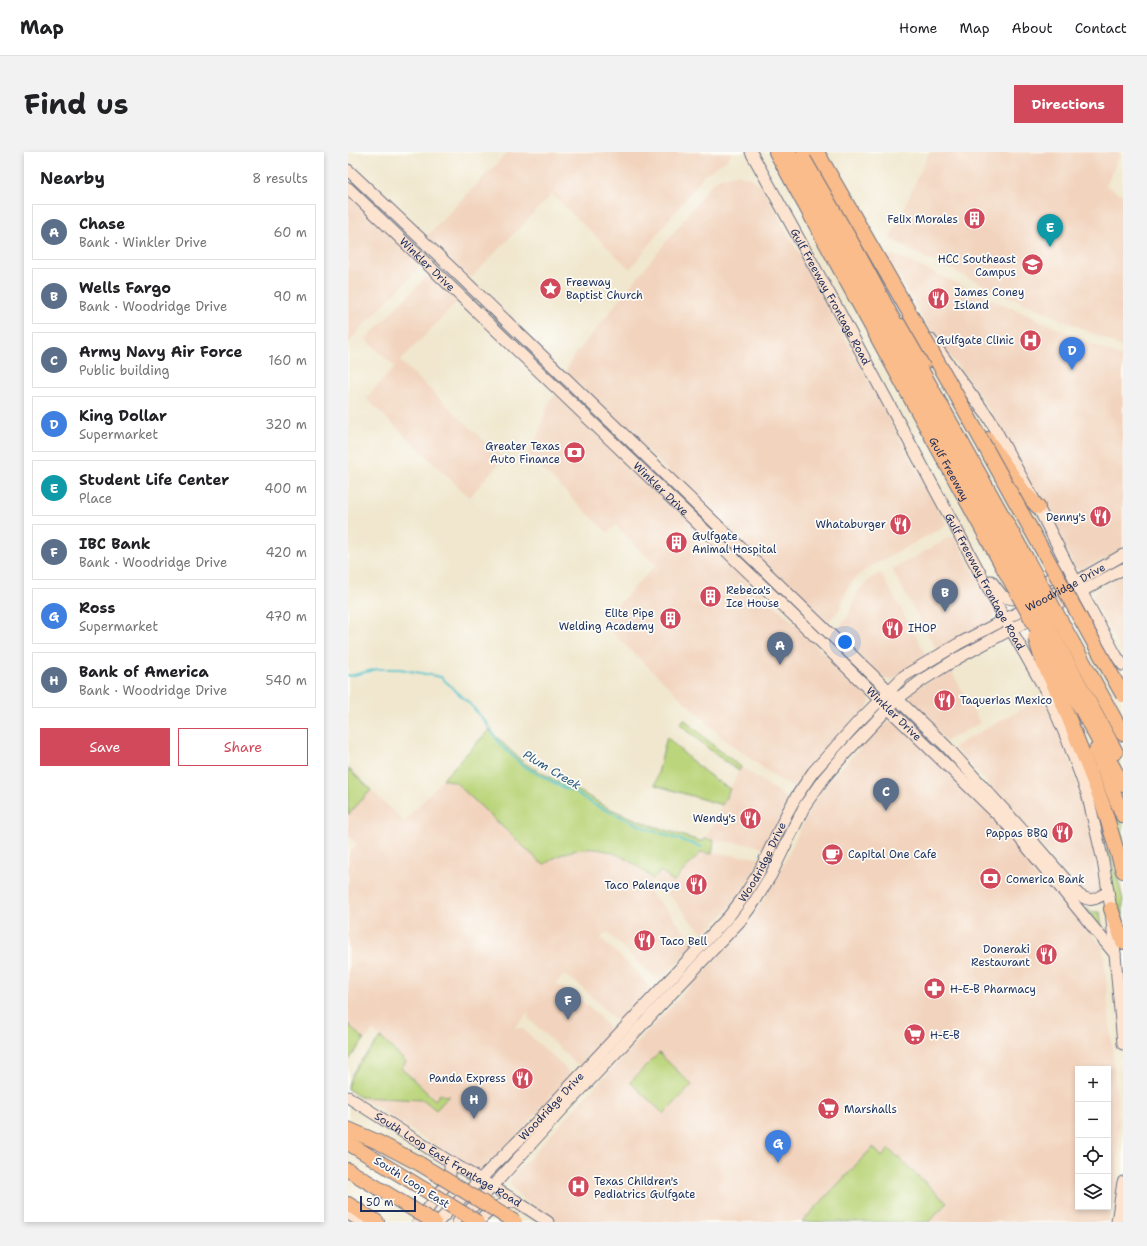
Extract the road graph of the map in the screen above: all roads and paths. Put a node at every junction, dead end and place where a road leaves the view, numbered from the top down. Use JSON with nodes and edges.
{"nodes":[{"id":1,"x":751,"y":152,"type":"edge"},
{"id":2,"x":776,"y":152,"type":"edge"},
{"id":3,"x":789,"y":152,"type":"edge"},
{"id":4,"x":804,"y":152,"type":"edge"},
{"id":5,"x":817,"y":152,"type":"edge"},
{"id":6,"x":824,"y":152,"type":"edge"},
{"id":7,"x":348,"y":170,"type":"edge"},
{"id":8,"x":348,"y":188,"type":"edge"},
{"id":9,"x":374,"y":194,"type":"junction"},
{"id":10,"x":364,"y":203,"type":"junction"},
{"id":11,"x":893,"y":318,"type":"junction"},
{"id":12,"x":656,"y":466,"type":"junction"},
{"id":13,"x":647,"y":474,"type":"junction"},
{"id":14,"x":1038,"y":507,"type":"junction"},
{"id":15,"x":959,"y":532,"type":"junction"},
{"id":16,"x":726,"y":533,"type":"junction"},
{"id":17,"x":1052,"y":536,"type":"junction"},
{"id":18,"x":717,"y":542,"type":"junction"},
{"id":19,"x":1123,"y":555,"type":"edge"},
{"id":20,"x":1014,"y":563,"type":"junction"},
{"id":21,"x":1123,"y":570,"type":"edge"},
{"id":22,"x":759,"y":582,"type":"junction"},
{"id":23,"x":1076,"y":582,"type":"junction"},
{"id":24,"x":1082,"y":592,"type":"junction"},
{"id":25,"x":792,"y":597,"type":"junction"},
{"id":26,"x":807,"y":611,"type":"junction"},
{"id":27,"x":1004,"y":619,"type":"junction"},
{"id":28,"x":798,"y":620,"type":"junction"},
{"id":29,"x":1010,"y":630,"type":"junction"},
{"id":30,"x":829,"y":633,"type":"junction"},
{"id":31,"x":821,"y":642,"type":"junction"},
{"id":32,"x":1052,"y":656,"type":"junction"},
{"id":33,"x":1120,"y":661,"type":"edge"},
{"id":34,"x":888,"y":691,"type":"junction"},
{"id":35,"x":1123,"y":695,"type":"edge"},
{"id":36,"x":1075,"y":698,"type":"junction"},
{"id":37,"x":897,"y":699,"type":"junction"},
{"id":38,"x":879,"y":700,"type":"junction"},
{"id":39,"x":888,"y":708,"type":"junction"},
{"id":40,"x":1123,"y":734,"type":"edge"},
{"id":41,"x":1123,"y":764,"type":"edge"},
{"id":42,"x":1123,"y":784,"type":"edge"},
{"id":43,"x":1123,"y":816,"type":"edge"},
{"id":44,"x":1123,"y":871,"type":"edge"},
{"id":45,"x":1108,"y":892,"type":"junction"},
{"id":46,"x":1111,"y":909,"type":"junction"},
{"id":47,"x":704,"y":942,"type":"junction"},
{"id":48,"x":1123,"y":942,"type":"edge"},
{"id":49,"x":714,"y":950,"type":"junction"},
{"id":50,"x":1115,"y":954,"type":"junction"},
{"id":51,"x":1123,"y":1044,"type":"edge"},
{"id":52,"x":348,"y":1097,"type":"edge"},
{"id":53,"x":348,"y":1129,"type":"edge"},
{"id":54,"x":348,"y":1143,"type":"edge"},
{"id":55,"x":450,"y":1162,"type":"junction"},
{"id":56,"x":348,"y":1170,"type":"edge"},
{"id":57,"x":480,"y":1179,"type":"junction"},
{"id":58,"x":1123,"y":1182,"type":"edge"},
{"id":59,"x":493,"y":1186,"type":"junction"},
{"id":60,"x":516,"y":1201,"type":"junction"},
{"id":61,"x":348,"y":1204,"type":"edge"},
{"id":62,"x":348,"y":1214,"type":"edge"},
{"id":63,"x":362,"y":1222,"type":"edge"},
{"id":64,"x":377,"y":1222,"type":"edge"},
{"id":65,"x":418,"y":1222,"type":"edge"},
{"id":66,"x":434,"y":1222,"type":"edge"},
{"id":67,"x":438,"y":1222,"type":"edge"},
{"id":68,"x":458,"y":1222,"type":"edge"},
{"id":69,"x":477,"y":1222,"type":"edge"},
{"id":70,"x":515,"y":1222,"type":"edge"},
{"id":71,"x":548,"y":1222,"type":"edge"},
{"id":72,"x":1117,"y":1222,"type":"edge"}],
"edges":[{"from":1,"to":15,"type":"main road","name":"Gulf Freeway Frontage Road"},
{"from":2,"to":20,"type":"highway","name":"Gulf Freeway"},
{"from":3,"to":20,"type":"highway","name":"Gulf Freeway"},
{"from":4,"to":11,"type":"highway","name":"Gulf Freeway"},
{"from":5,"to":35,"type":"highway","bridge":true},
{"from":6,"to":14,"type":"main road"},
{"from":7,"to":9,"type":"main road","name":"Winkler Drive"},
{"from":8,"to":10,"type":"main road","name":"Winkler Drive"},
{"from":9,"to":10,"type":"main road"},
{"from":9,"to":12,"type":"main road","name":"Winkler Drive"},
{"from":10,"to":13,"type":"main road","name":"Winkler Drive"},
{"from":11,"to":14,"type":"highway"},
{"from":11,"to":20,"type":"highway","name":"Gulf Freeway"},
{"from":12,"to":13,"type":"main road"},
{"from":12,"to":16,"type":"main road","name":"Winkler Drive"},
{"from":13,"to":18,"type":"main road","name":"Winkler Drive"},
{"from":14,"to":17,"type":"main road"},
{"from":15,"to":17,"type":"main road"},
{"from":15,"to":27,"type":"main road","name":"Gulf Freeway Frontage Road"},
{"from":16,"to":18,"type":"main road"},
{"from":16,"to":25,"type":"main road","name":"Winkler Drive"},
{"from":17,"to":23,"type":"main road"},
{"from":18,"to":22,"type":"main road","name":"Winkler Drive"},
{"from":19,"to":23,"type":"main road","name":"Woodridge Drive"},
{"from":20,"to":32,"type":"highway","name":"Gulf Freeway","bridge":true},
{"from":20,"to":32,"type":"highway","name":"Gulf Freeway","bridge":true},
{"from":21,"to":24,"type":"main road","name":"Woodridge Drive"},
{"from":22,"to":25,"type":"main road"},
{"from":22,"to":28,"type":"main road","name":"Winkler Drive"},
{"from":23,"to":24,"type":"main road"},
{"from":23,"to":27,"type":"main road","name":"Woodridge Drive"},
{"from":24,"to":29,"type":"main road","name":"Woodridge Drive"},
{"from":24,"to":33,"type":"main road"},
{"from":25,"to":26,"type":"main road","name":"Winkler Drive"},
{"from":26,"to":28,"type":"main road"},
{"from":26,"to":30,"type":"main road","name":"Winkler Drive"},
{"from":27,"to":29,"type":"main road","name":"Gulf Freeway Frontage Road"},
{"from":27,"to":34,"type":"main road","name":"Woodridge Drive"},
{"from":28,"to":31,"type":"main road","name":"Winkler Drive"},
{"from":29,"to":32,"type":"main road","name":"Gulf Freeway Frontage Road"},
{"from":29,"to":37,"type":"main road","name":"Woodridge Drive"},
{"from":30,"to":31,"type":"main road"},
{"from":30,"to":34,"type":"main road","name":"Winkler Drive"},
{"from":31,"to":38,"type":"main road","name":"Winkler Drive"},
{"from":32,"to":33,"type":"main road"},
{"from":32,"to":36,"type":"highway","name":"Gulf Freeway"},
{"from":32,"to":40,"type":"highway","name":"Gulf Freeway"},
{"from":32,"to":41,"type":"highway","name":"Gulf Freeway"},
{"from":32,"to":44,"type":"highway"},
{"from":32,"to":45,"type":"main road","name":"Gulf Freeway Frontage Road"},
{"from":34,"to":37,"type":"main road","name":"Winkler Drive"},
{"from":34,"to":38,"type":"main road","name":"Woodridge Drive"},
{"from":36,"to":42,"type":"highway","name":"Gulf Freeway"},
{"from":36,"to":43,"type":"highway"},
{"from":37,"to":39,"type":"main road","name":"Woodridge Drive"},
{"from":37,"to":45,"type":"main road","name":"Winkler Drive"},
{"from":38,"to":39,"type":"main road","name":"Winkler Drive"},
{"from":38,"to":47,"type":"main road","name":"Woodridge Drive"},
{"from":39,"to":49,"type":"main road","name":"Woodridge Drive"},
{"from":39,"to":50,"type":"main road","name":"Winkler Drive"},
{"from":45,"to":46,"type":"main road","name":"Gulf Freeway Frontage Road"},
{"from":46,"to":48,"type":"highway"},
{"from":46,"to":50,"type":"main road","name":"Gulf Freeway Frontage Road"},
{"from":47,"to":49,"type":"main road"},
{"from":47,"to":57,"type":"main road","name":"Woodridge Drive"},
{"from":49,"to":59,"type":"main road","name":"Woodridge Drive"},
{"from":50,"to":51,"type":"main road","name":"Gulf Freeway Frontage Road"},
{"from":52,"to":55,"type":"main road","name":"South Loop East Frontage Road"},
{"from":53,"to":70,"type":"highway","bridge":true},
{"from":54,"to":69,"type":"highway","name":"South Loop East","bridge":true},
{"from":55,"to":57,"type":"main road","name":"South Loop East Frontage Road"},
{"from":55,"to":65,"type":"main road"},
{"from":56,"to":66,"type":"highway","name":"South Loop East","bridge":true},
{"from":57,"to":59,"type":"main road","name":"South Loop East Frontage Road"},
{"from":57,"to":67,"type":"main road","name":"Woodridge Drive"},
{"from":58,"to":72,"type":"main road"},
{"from":59,"to":60,"type":"main road","name":"South Loop East Frontage Road"},
{"from":59,"to":68,"type":"main road","name":"Woodridge Drive"},
{"from":60,"to":69,"type":"main road"},
{"from":60,"to":71,"type":"main road","name":"South Loop East Frontage Road"},
{"from":61,"to":64,"type":"highway"},
{"from":62,"to":63,"type":"main road"}]}
